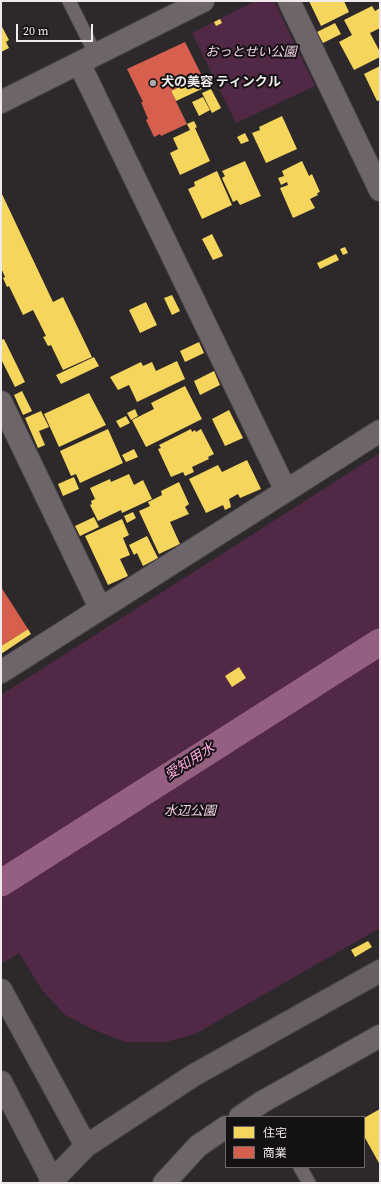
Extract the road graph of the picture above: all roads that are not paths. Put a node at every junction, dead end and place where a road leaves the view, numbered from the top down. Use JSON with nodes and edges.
{"nodes":[{"id":1,"x":69,"y":1,"type":"edge"},
{"id":2,"x":203,"y":1,"type":"edge"},
{"id":3,"x":289,"y":1,"type":"edge"},
{"id":4,"x":87,"y":59,"type":"junction"},
{"id":5,"x":1,"y":102,"type":"edge"},
{"id":6,"x":380,"y":190,"type":"edge"},
{"id":7,"x":1,"y":402,"type":"edge"},
{"id":8,"x":380,"y":431,"type":"edge"},
{"id":9,"x":286,"y":491,"type":"junction"},
{"id":10,"x":100,"y":608,"type":"junction"},
{"id":11,"x":1,"y":672,"type":"edge"},
{"id":12,"x":380,"y":971,"type":"edge"},
{"id":13,"x":1,"y":990,"type":"edge"},
{"id":14,"x":380,"y":1036,"type":"edge"},
{"id":15,"x":1,"y":1082,"type":"edge"},
{"id":16,"x":241,"y":1116,"type":"edge"},
{"id":17,"x":225,"y":1128,"type":"edge"},
{"id":18,"x":86,"y":1146,"type":"junction"},
{"id":19,"x":301,"y":1168,"type":"edge"},
{"id":20,"x":51,"y":1182,"type":"edge"},
{"id":21,"x":164,"y":1183,"type":"edge"},
{"id":22,"x":309,"y":1183,"type":"edge"}],
"edges":[{"from":1,"to":4,"type":"lane"},
{"from":2,"to":4,"type":"street"},
{"from":3,"to":6,"type":"street"},
{"from":4,"to":5,"type":"street"},
{"from":4,"to":9,"type":"street"},
{"from":7,"to":10,"type":"street"},
{"from":8,"to":9,"type":"street"},
{"from":9,"to":10,"type":"street"},
{"from":10,"to":11,"type":"street"},
{"from":12,"to":18,"type":"street"},
{"from":13,"to":18,"type":"street"},
{"from":14,"to":16,"type":"street"},
{"from":15,"to":20,"type":"street"},
{"from":17,"to":21,"type":"street"},
{"from":18,"to":20,"type":"street"},
{"from":19,"to":22,"type":"lane"}]}
